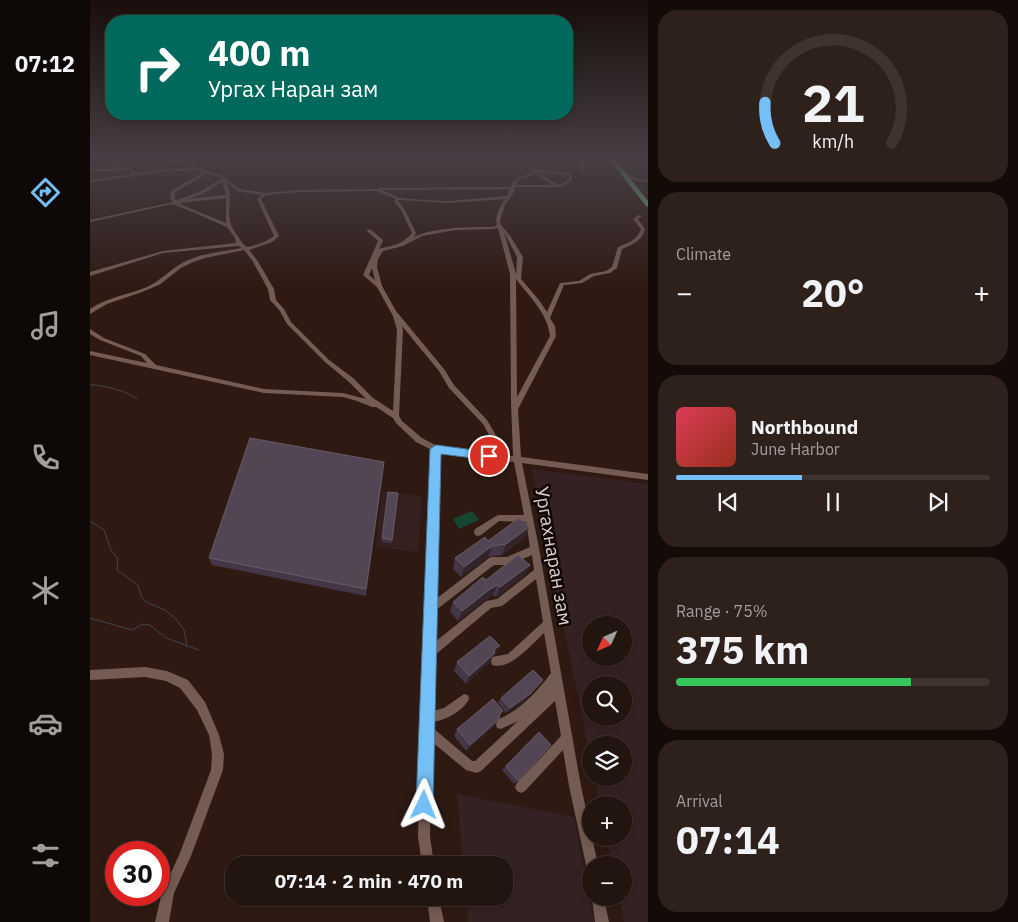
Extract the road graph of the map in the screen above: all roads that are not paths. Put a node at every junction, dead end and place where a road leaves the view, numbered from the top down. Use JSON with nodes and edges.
{"nodes":[{"id":1,"x":185,"y":202,"type":"edge"},
{"id":2,"x":227,"y":202,"type":"edge"},
{"id":3,"x":260,"y":202,"type":"edge"},
{"id":4,"x":397,"y":202,"type":"edge"},
{"id":5,"x":506,"y":202,"type":"edge"},
{"id":6,"x":178,"y":203,"type":"junction"},
{"id":7,"x":640,"y":216,"type":"dead end"},
{"id":8,"x":90,"y":222,"type":"edge"},
{"id":9,"x":228,"y":226,"type":"junction"},
{"id":10,"x":500,"y":226,"type":"junction"},
{"id":11,"x":368,"y":230,"type":"dead end"},
{"id":12,"x":408,"y":241,"type":"junction"},
{"id":13,"x":242,"y":246,"type":"junction"},
{"id":14,"x":394,"y":247,"type":"junction"},
{"id":15,"x":376,"y":249,"type":"junction"},
{"id":16,"x":375,"y":259,"type":"junction"},
{"id":17,"x":90,"y":274,"type":"edge"},
{"id":18,"x":379,"y":286,"type":"junction"},
{"id":19,"x":90,"y":302,"type":"edge"},
{"id":20,"x":107,"y":302,"type":"junction"},
{"id":21,"x":90,"y":312,"type":"edge"},
{"id":22,"x":396,"y":316,"type":"junction"},
{"id":23,"x":547,"y":318,"type":"junction"},
{"id":24,"x":90,"y":331,"type":"edge"},
{"id":25,"x":90,"y":353,"type":"edge"},
{"id":26,"x":154,"y":367,"type":"junction"},
{"id":27,"x":515,"y":408,"type":"junction"},
{"id":28,"x":398,"y":419,"type":"junction"},
{"id":29,"x":436,"y":449,"type":"junction"},
{"id":30,"x":506,"y":458,"type":"junction"},
{"id":31,"x":518,"y":460,"type":"junction"},
{"id":32,"x":648,"y":477,"type":"edge"},
{"id":33,"x":529,"y":519,"type":"junction"},
{"id":34,"x":478,"y":532,"type":"dead end"},
{"id":35,"x":535,"y":549,"type":"junction"},
{"id":36,"x":539,"y":573,"type":"junction"},
{"id":37,"x":431,"y":608,"type":"junction"},
{"id":38,"x":548,"y":623,"type":"junction"},
{"id":39,"x":430,"y":653,"type":"junction"},
{"id":40,"x":496,"y":661,"type":"edge"},
{"id":41,"x":556,"y":674,"type":"junction"},
{"id":42,"x":90,"y":675,"type":"edge"},
{"id":43,"x":559,"y":690,"type":"junction"},
{"id":44,"x":464,"y":699,"type":"dead end"},
{"id":45,"x":428,"y":716,"type":"junction"},
{"id":46,"x":501,"y":724,"type":"edge"},
{"id":47,"x":427,"y":730,"type":"junction"},
{"id":48,"x":567,"y":738,"type":"junction"},
{"id":49,"x":521,"y":787,"type":"dead end"},
{"id":50,"x":427,"y":856,"type":"edge"},
{"id":51,"x":590,"y":856,"type":"edge"},
{"id":52,"x":434,"y":906,"type":"edge"},
{"id":53,"x":599,"y":906,"type":"edge"},
{"id":54,"x":162,"y":922,"type":"edge"},
{"id":55,"x":437,"y":922,"type":"edge"},
{"id":56,"x":602,"y":922,"type":"edge"}],
"edges":[{"from":1,"to":6,"type":"street"},
{"from":2,"to":9,"type":"street"},
{"from":3,"to":13,"type":"street"},
{"from":4,"to":12,"type":"street"},
{"from":5,"to":10,"type":"street"},
{"from":6,"to":8,"type":"street"},
{"from":6,"to":9,"type":"street"},
{"from":7,"to":23,"type":"street"},
{"from":9,"to":13,"type":"street"},
{"from":10,"to":12,"type":"street"},
{"from":10,"to":23,"type":"street"},
{"from":10,"to":27,"type":"street","name":"Ургахнаран зам"},
{"from":11,"to":15,"type":"street"},
{"from":12,"to":14,"type":"street"},
{"from":13,"to":17,"type":"street"},
{"from":13,"to":20,"type":"street"},
{"from":13,"to":28,"type":"street"},
{"from":14,"to":15,"type":"street"},
{"from":14,"to":16,"type":"street"},
{"from":15,"to":16,"type":"street"},
{"from":15,"to":18,"type":"street"},
{"from":16,"to":18,"type":"street"},
{"from":18,"to":22,"type":"street"},
{"from":19,"to":20,"type":"street"},
{"from":20,"to":21,"type":"street"},
{"from":22,"to":28,"type":"street"},
{"from":22,"to":30,"type":"street"},
{"from":23,"to":27,"type":"street"},
{"from":24,"to":26,"type":"street"},
{"from":25,"to":26,"type":"street"},
{"from":26,"to":28,"type":"street"},
{"from":27,"to":31,"type":"street","name":"Ургахнаран зам"},
{"from":28,"to":29,"type":"street"},
{"from":29,"to":30,"type":"street"},
{"from":29,"to":37,"type":"street"},
{"from":30,"to":31,"type":"street"},
{"from":31,"to":32,"type":"street"},
{"from":31,"to":33,"type":"street","name":"Ургахнаран зам"},
{"from":33,"to":34,"type":"street"},
{"from":33,"to":35,"type":"street","name":"Ургахнаран зам"},
{"from":35,"to":36,"type":"street","name":"Ургахнаран зам"},
{"from":35,"to":37,"type":"street"},
{"from":36,"to":38,"type":"street","name":"Ургахнаран зам"},
{"from":36,"to":39,"type":"street"},
{"from":37,"to":39,"type":"street"},
{"from":38,"to":40,"type":"street"},
{"from":38,"to":41,"type":"street","name":"Ургахнаран зам"},
{"from":39,"to":45,"type":"street"},
{"from":41,"to":43,"type":"street","name":"Ургахнаран зам"},
{"from":41,"to":46,"type":"street"},
{"from":42,"to":54,"type":"street"},
{"from":43,"to":47,"type":"street"},
{"from":43,"to":48,"type":"street","name":"Ургахнаран зам"},
{"from":44,"to":45,"type":"street"},
{"from":45,"to":47,"type":"street"},
{"from":47,"to":50,"type":"street"},
{"from":48,"to":49,"type":"street"},
{"from":48,"to":51,"type":"street","name":"Ургахнаран зам"},
{"from":52,"to":55,"type":"street"},
{"from":53,"to":56,"type":"street"}]}
